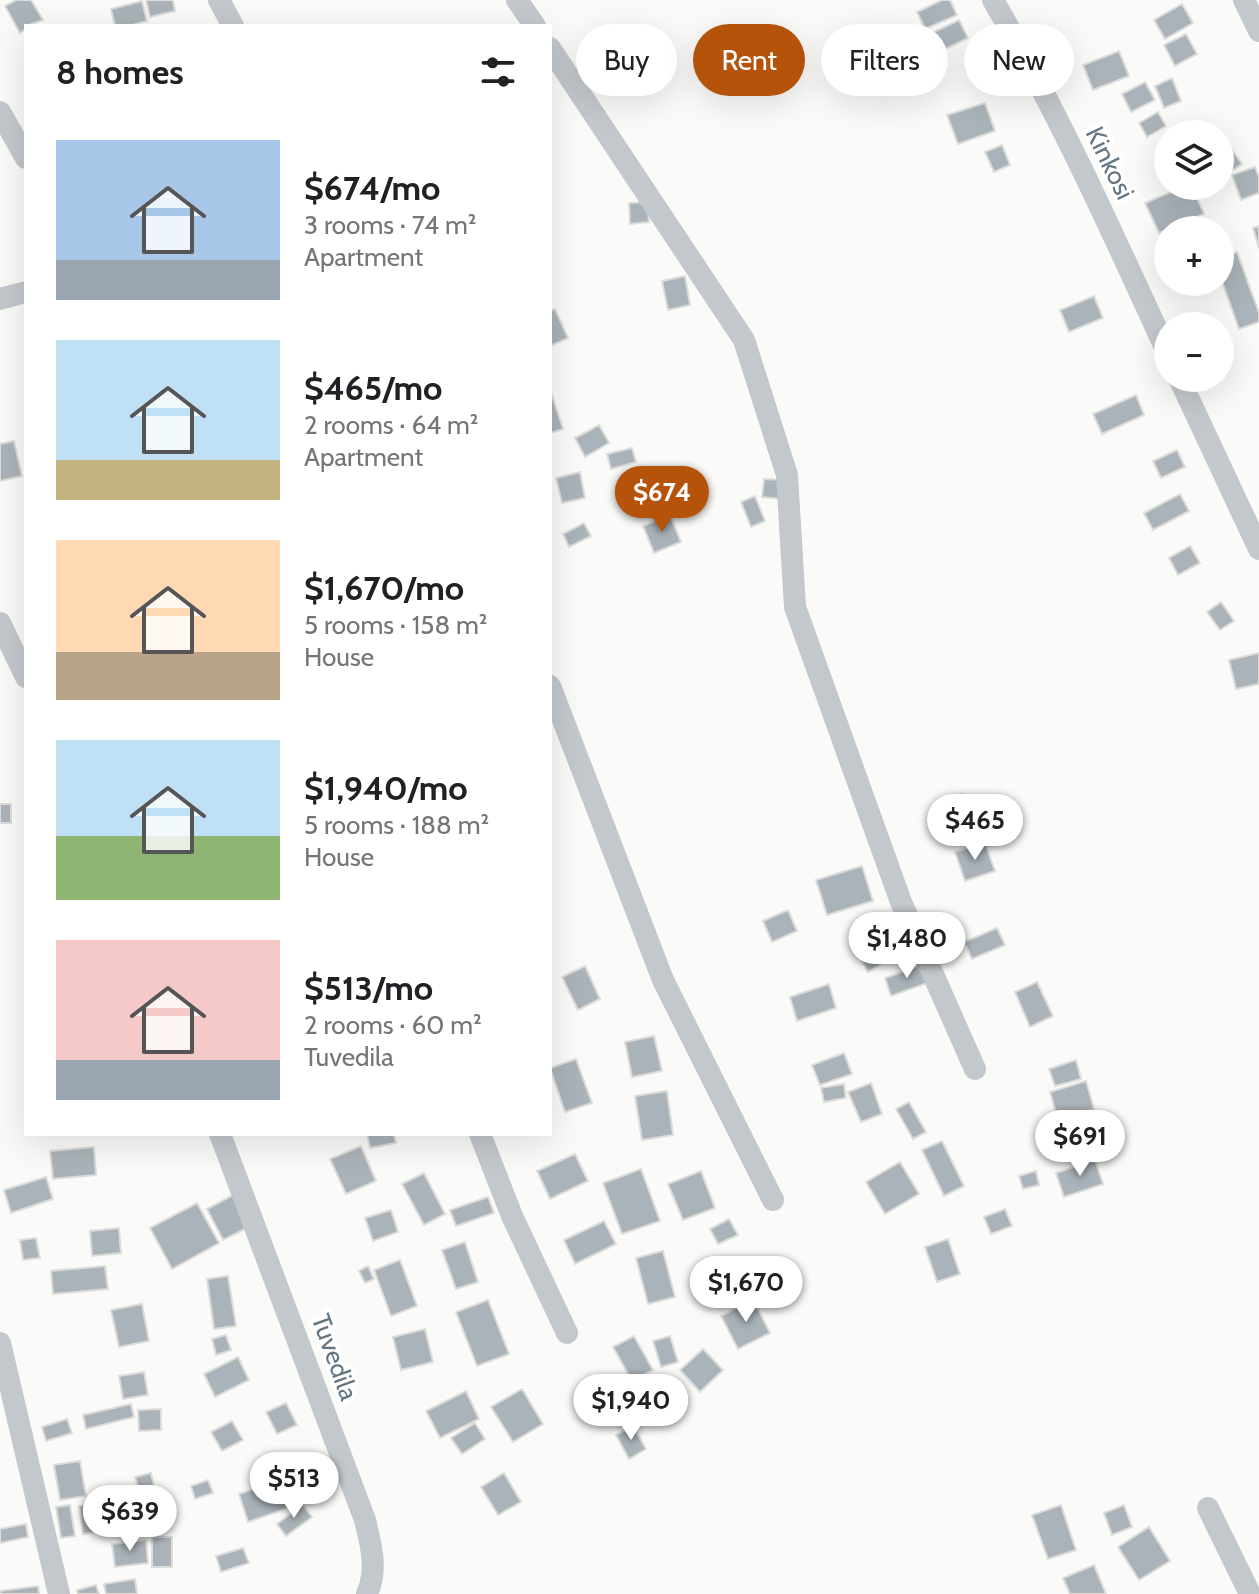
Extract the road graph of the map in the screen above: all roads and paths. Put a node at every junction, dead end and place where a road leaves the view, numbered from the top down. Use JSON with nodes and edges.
{"nodes":[{"id":1,"x":219,"y":0,"type":"edge"},
{"id":2,"x":517,"y":0,"type":"edge"},
{"id":3,"x":993,"y":0,"type":"edge"},
{"id":4,"x":1244,"y":0,"type":"edge"},
{"id":5,"x":232,"y":24,"type":"edge"},
{"id":6,"x":534,"y":24,"type":"edge"},
{"id":7,"x":1259,"y":31,"type":"edge"},
{"id":8,"x":552,"y":51,"type":"edge"},
{"id":9,"x":0,"y":112,"type":"edge"},
{"id":10,"x":24,"y":154,"type":"edge"},
{"id":11,"x":24,"y":293,"type":"edge"},
{"id":12,"x":0,"y":299,"type":"edge"},
{"id":13,"x":1154,"y":323,"type":"edge"},
{"id":14,"x":1186,"y":392,"type":"edge"},
{"id":15,"x":1259,"y":548,"type":"edge"},
{"id":16,"x":0,"y":623,"type":"edge"},
{"id":17,"x":24,"y":673,"type":"edge"},
{"id":18,"x":552,"y":691,"type":"edge"},
{"id":19,"x":975,"y":1069,"type":"dead end"},
{"id":20,"x":481,"y":1136,"type":"edge"},
{"id":21,"x":223,"y":1138,"type":"edge"},
{"id":22,"x":773,"y":1200,"type":"dead end"},
{"id":23,"x":567,"y":1333,"type":"dead end"},
{"id":24,"x":0,"y":1343,"type":"edge"},
{"id":25,"x":1208,"y":1508,"type":"dead end"},
{"id":26,"x":59,"y":1594,"type":"edge"},
{"id":27,"x":367,"y":1594,"type":"edge"},
{"id":28,"x":1250,"y":1594,"type":"edge"}],
"edges":[{"from":1,"to":5,"type":"street"},
{"from":2,"to":6,"type":"street"},
{"from":3,"to":13,"type":"street","name":"Kinkosi"},
{"from":4,"to":7,"type":"street"},
{"from":8,"to":19,"type":"street"},
{"from":9,"to":10,"type":"street"},
{"from":11,"to":12,"type":"street"},
{"from":14,"to":15,"type":"street"},
{"from":16,"to":17,"type":"street"},
{"from":18,"to":22,"type":"street"},
{"from":20,"to":23,"type":"street"},
{"from":21,"to":27,"type":"street","name":"Tuvedila"},
{"from":24,"to":26,"type":"street"},
{"from":25,"to":28,"type":"street"}]}
